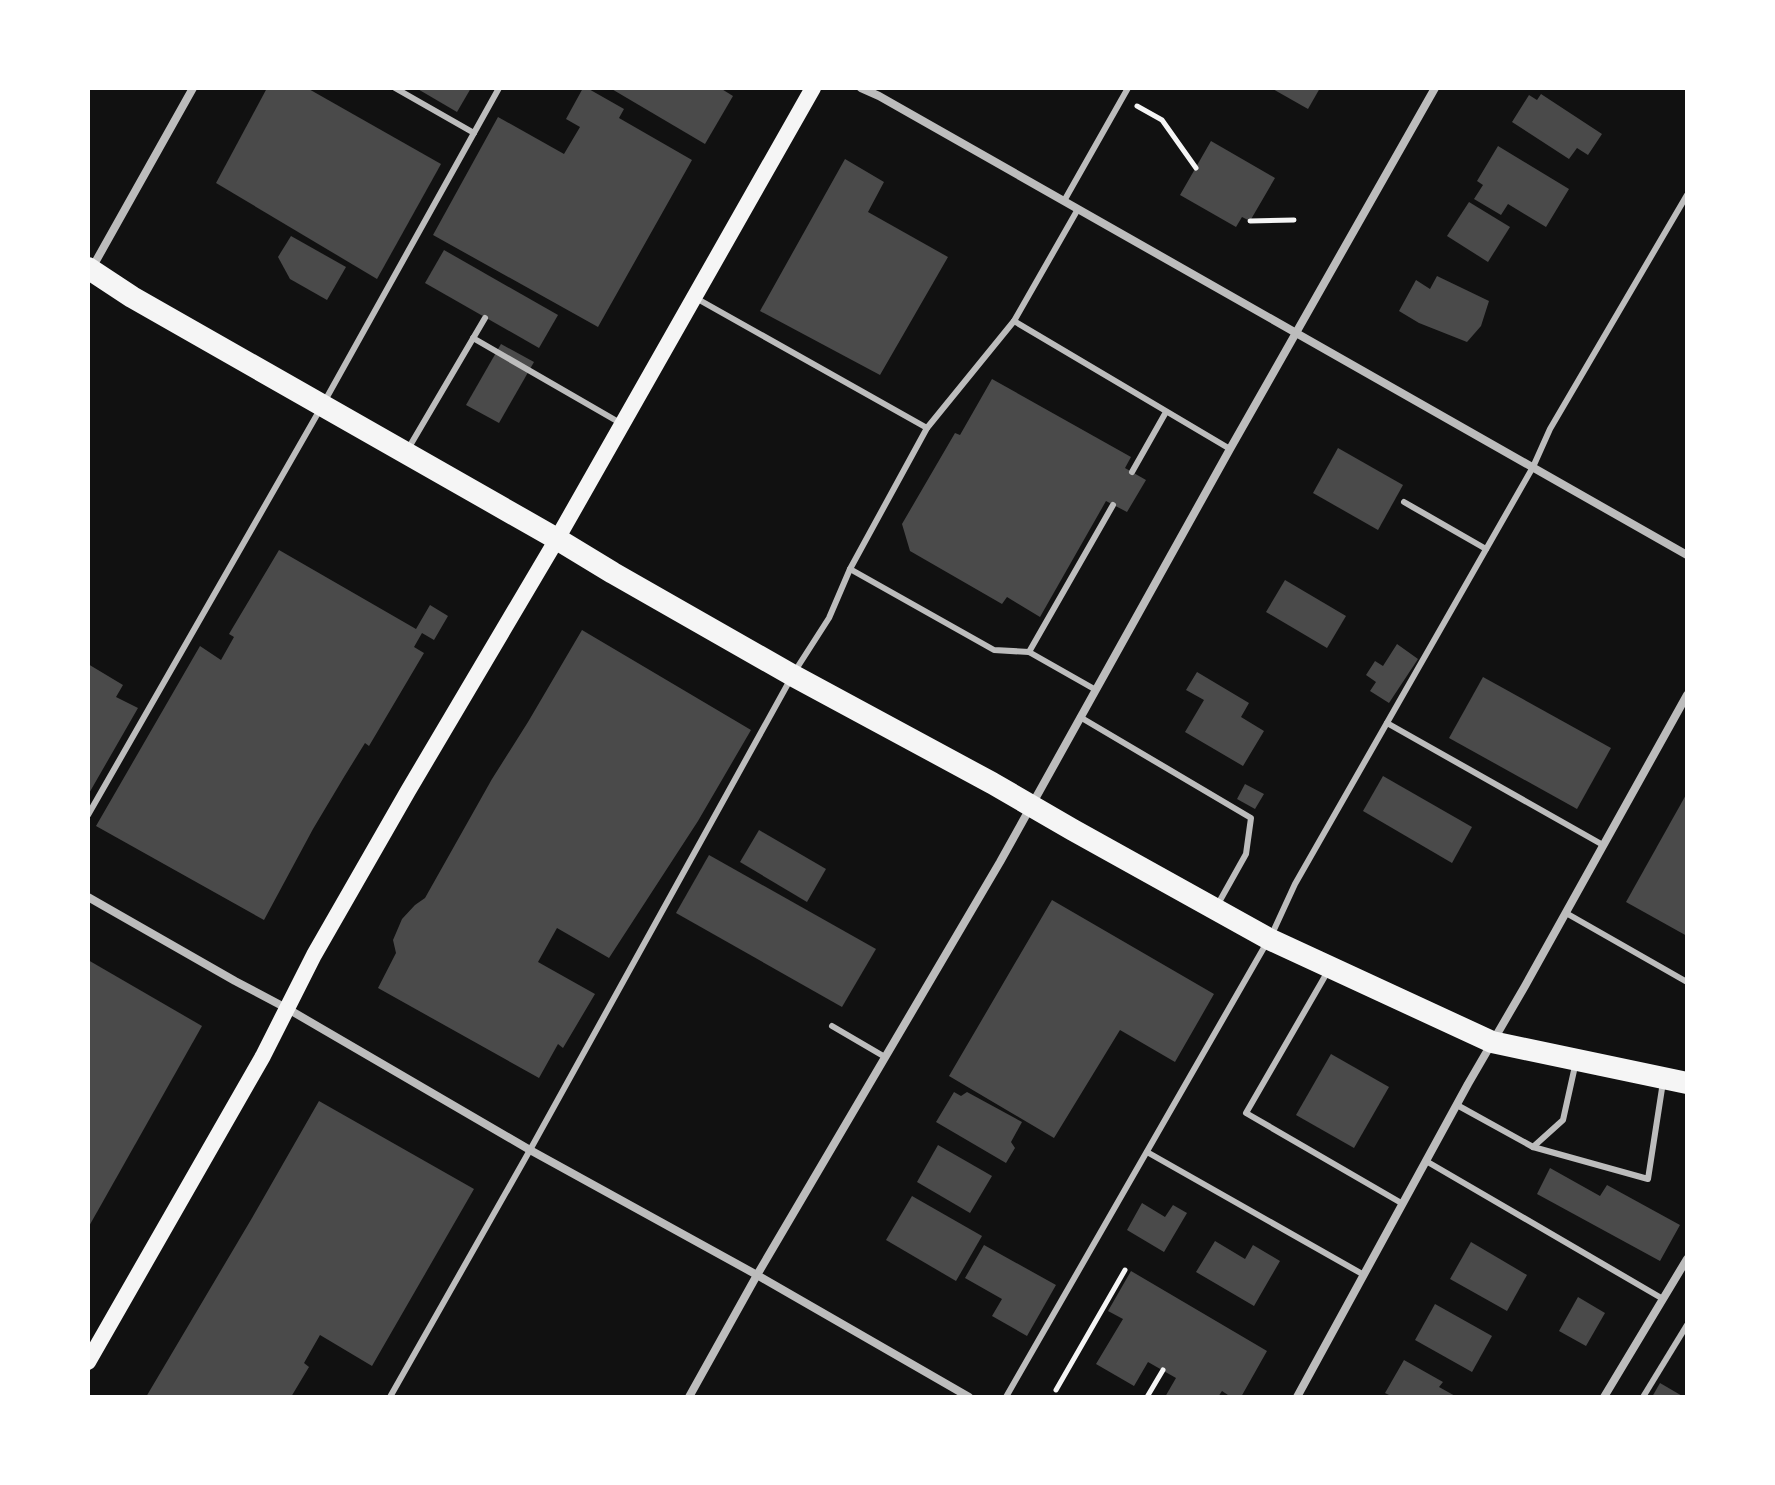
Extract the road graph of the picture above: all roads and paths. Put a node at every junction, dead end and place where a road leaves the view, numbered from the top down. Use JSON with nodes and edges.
{"nodes":[{"id":1,"x":193,"y":88,"type":"edge"},
{"id":2,"x":395,"y":88,"type":"edge"},
{"id":3,"x":499,"y":88,"type":"edge"},
{"id":4,"x":813,"y":88,"type":"edge"},
{"id":5,"x":861,"y":88,"type":"edge"},
{"id":6,"x":1128,"y":88,"type":"edge"},
{"id":7,"x":1435,"y":88,"type":"edge"},
{"id":8,"x":1122,"y":98,"type":"junction"},
{"id":9,"x":474,"y":133,"type":"junction"},
{"id":10,"x":1196,"y":168,"type":"dead end"},
{"id":11,"x":1687,"y":195,"type":"edge"},
{"id":12,"x":1064,"y":201,"type":"junction"},
{"id":13,"x":1078,"y":209,"type":"junction"},
{"id":14,"x":1294,"y":220,"type":"dead end"},
{"id":15,"x":1250,"y":221,"type":"dead end"},
{"id":16,"x":89,"y":271,"type":"edge"},
{"id":17,"x":694,"y":297,"type":"junction"},
{"id":18,"x":485,"y":318,"type":"dead end"},
{"id":19,"x":1014,"y":321,"type":"junction"},
{"id":20,"x":1296,"y":333,"type":"junction"},
{"id":21,"x":473,"y":338,"type":"junction"},
{"id":22,"x":322,"y":406,"type":"junction"},
{"id":23,"x":1166,"y":412,"type":"junction"},
{"id":24,"x":622,"y":424,"type":"junction"},
{"id":25,"x":927,"y":428,"type":"junction"},
{"id":26,"x":1230,"y":449,"type":"junction"},
{"id":27,"x":405,"y":452,"type":"junction"},
{"id":28,"x":1533,"y":467,"type":"junction"},
{"id":29,"x":1132,"y":472,"type":"dead end"},
{"id":30,"x":1404,"y":502,"type":"dead end"},
{"id":31,"x":1113,"y":505,"type":"dead end"},
{"id":32,"x":557,"y":539,"type":"junction"},
{"id":33,"x":1486,"y":549,"type":"junction"},
{"id":34,"x":1687,"y":555,"type":"edge"},
{"id":35,"x":850,"y":569,"type":"junction"},
{"id":36,"x":1029,"y":652,"type":"junction"},
{"id":37,"x":792,"y":675,"type":"junction"},
{"id":38,"x":1096,"y":690,"type":"junction"},
{"id":39,"x":1687,"y":695,"type":"edge"},
{"id":40,"x":1080,"y":717,"type":"junction"},
{"id":41,"x":1387,"y":723,"type":"junction"},
{"id":42,"x":1031,"y":806,"type":"junction"},
{"id":43,"x":88,"y":815,"type":"edge"},
{"id":44,"x":1603,"y":845,"type":"junction"},
{"id":45,"x":88,"y":897,"type":"edge"},
{"id":46,"x":1215,"y":910,"type":"junction"},
{"id":47,"x":1566,"y":913,"type":"junction"},
{"id":48,"x":1269,"y":939,"type":"junction"},
{"id":49,"x":1330,"y":967,"type":"junction"},
{"id":50,"x":1687,"y":982,"type":"edge"},
{"id":51,"x":288,"y":1009,"type":"junction"},
{"id":52,"x":832,"y":1026,"type":"dead end"},
{"id":53,"x":1492,"y":1042,"type":"junction"},
{"id":54,"x":885,"y":1057,"type":"junction"},
{"id":55,"x":1577,"y":1060,"type":"junction"},
{"id":56,"x":1664,"y":1078,"type":"junction"},
{"id":57,"x":1687,"y":1083,"type":"edge"},
{"id":58,"x":1457,"y":1105,"type":"junction"},
{"id":59,"x":1533,"y":1147,"type":"junction"},
{"id":60,"x":530,"y":1150,"type":"junction"},
{"id":61,"x":1147,"y":1152,"type":"junction"},
{"id":62,"x":1426,"y":1161,"type":"junction"},
{"id":63,"x":1403,"y":1204,"type":"junction"},
{"id":64,"x":1687,"y":1259,"type":"edge"},
{"id":65,"x":1125,"y":1270,"type":"dead end"},
{"id":66,"x":757,"y":1275,"type":"junction"},
{"id":67,"x":1364,"y":1275,"type":"junction"},
{"id":68,"x":1663,"y":1299,"type":"junction"},
{"id":69,"x":1687,"y":1325,"type":"edge"},
{"id":70,"x":88,"y":1362,"type":"edge"},
{"id":71,"x":1163,"y":1370,"type":"dead end"},
{"id":72,"x":1056,"y":1390,"type":"dead end"},
{"id":73,"x":390,"y":1397,"type":"edge"},
{"id":74,"x":689,"y":1397,"type":"edge"},
{"id":75,"x":969,"y":1397,"type":"edge"},
{"id":76,"x":1006,"y":1397,"type":"edge"},
{"id":77,"x":1147,"y":1397,"type":"edge"},
{"id":78,"x":1297,"y":1397,"type":"edge"},
{"id":79,"x":1604,"y":1397,"type":"edge"},
{"id":80,"x":1643,"y":1397,"type":"edge"}],
"edges":[{"from":1,"to":16,"type":"street"},
{"from":2,"to":9,"type":"lane"},
{"from":3,"to":9,"type":"lane"},
{"from":4,"to":17,"type":"main road"},
{"from":5,"to":12,"type":"street"},
{"from":6,"to":8,"type":"lane"},
{"from":7,"to":20,"type":"street"},
{"from":8,"to":10,"type":"path"},
{"from":8,"to":12,"type":"lane"},
{"from":9,"to":22,"type":"lane"},
{"from":11,"to":28,"type":"lane"},
{"from":12,"to":13,"type":"street"},
{"from":13,"to":19,"type":"lane"},
{"from":13,"to":20,"type":"street"},
{"from":14,"to":15,"type":"path"},
{"from":16,"to":22,"type":"highway"},
{"from":17,"to":24,"type":"main road"},
{"from":17,"to":25,"type":"lane"},
{"from":18,"to":21,"type":"lane"},
{"from":19,"to":23,"type":"lane"},
{"from":19,"to":25,"type":"lane"},
{"from":20,"to":26,"type":"street"},
{"from":20,"to":28,"type":"street"},
{"from":21,"to":24,"type":"lane"},
{"from":21,"to":27,"type":"lane"},
{"from":22,"to":27,"type":"highway"},
{"from":22,"to":43,"type":"lane"},
{"from":23,"to":26,"type":"lane"},
{"from":23,"to":29,"type":"lane"},
{"from":24,"to":32,"type":"main road"},
{"from":25,"to":35,"type":"lane"},
{"from":26,"to":38,"type":"street"},
{"from":27,"to":32,"type":"highway"},
{"from":28,"to":33,"type":"lane"},
{"from":28,"to":34,"type":"street"},
{"from":30,"to":33,"type":"lane"},
{"from":31,"to":36,"type":"lane"},
{"from":32,"to":37,"type":"highway"},
{"from":32,"to":51,"type":"main road"},
{"from":33,"to":41,"type":"lane"},
{"from":35,"to":36,"type":"lane"},
{"from":35,"to":37,"type":"lane"},
{"from":36,"to":38,"type":"lane"},
{"from":37,"to":42,"type":"highway"},
{"from":37,"to":60,"type":"lane"},
{"from":38,"to":40,"type":"street"},
{"from":39,"to":44,"type":"street"},
{"from":40,"to":42,"type":"street"},
{"from":40,"to":46,"type":"lane"},
{"from":41,"to":44,"type":"lane"},
{"from":41,"to":48,"type":"lane"},
{"from":42,"to":46,"type":"highway"},
{"from":42,"to":54,"type":"street"},
{"from":44,"to":47,"type":"street"},
{"from":45,"to":51,"type":"street"},
{"from":46,"to":48,"type":"highway"},
{"from":47,"to":50,"type":"lane"},
{"from":47,"to":53,"type":"street"},
{"from":48,"to":49,"type":"highway"},
{"from":48,"to":61,"type":"lane"},
{"from":49,"to":53,"type":"highway"},
{"from":49,"to":63,"type":"lane"},
{"from":51,"to":60,"type":"street"},
{"from":51,"to":70,"type":"main road"},
{"from":52,"to":54,"type":"lane"},
{"from":53,"to":55,"type":"highway"},
{"from":53,"to":58,"type":"street"},
{"from":54,"to":66,"type":"street"},
{"from":55,"to":56,"type":"highway"},
{"from":55,"to":59,"type":"lane"},
{"from":56,"to":57,"type":"highway"},
{"from":56,"to":59,"type":"lane"},
{"from":58,"to":59,"type":"lane"},
{"from":58,"to":62,"type":"street"},
{"from":60,"to":66,"type":"street"},
{"from":60,"to":73,"type":"lane"},
{"from":61,"to":67,"type":"lane"},
{"from":61,"to":76,"type":"lane"},
{"from":62,"to":63,"type":"street"},
{"from":62,"to":68,"type":"lane"},
{"from":63,"to":67,"type":"street"},
{"from":64,"to":68,"type":"street"},
{"from":65,"to":72,"type":"path"},
{"from":66,"to":74,"type":"street"},
{"from":66,"to":75,"type":"street"},
{"from":67,"to":78,"type":"street"},
{"from":68,"to":79,"type":"street"},
{"from":69,"to":80,"type":"lane"},
{"from":71,"to":77,"type":"path"}]}
